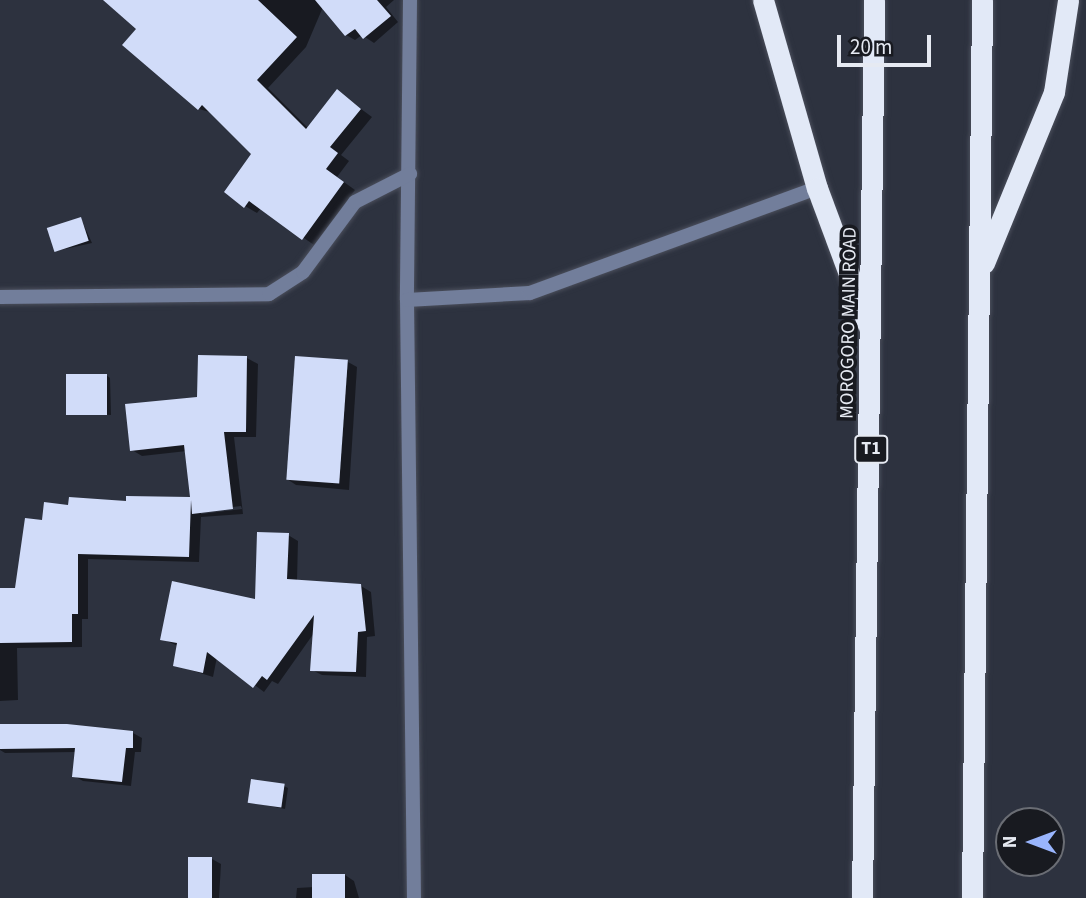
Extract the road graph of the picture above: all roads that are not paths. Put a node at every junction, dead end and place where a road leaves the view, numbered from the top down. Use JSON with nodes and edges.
{"nodes":[{"id":1,"x":410,"y":0,"type":"edge"},
{"id":2,"x":763,"y":0,"type":"edge"},
{"id":3,"x":874,"y":0,"type":"edge"},
{"id":4,"x":982,"y":0,"type":"edge"},
{"id":5,"x":1068,"y":0,"type":"edge"},
{"id":6,"x":410,"y":174,"type":"junction"},
{"id":7,"x":817,"y":188,"type":"junction"},
{"id":8,"x":979,"y":276,"type":"junction"},
{"id":9,"x":0,"y":297,"type":"edge"},
{"id":10,"x":407,"y":300,"type":"junction"},
{"id":11,"x":873,"y":337,"type":"junction"},
{"id":12,"x":414,"y":898,"type":"edge"},
{"id":13,"x":862,"y":898,"type":"edge"},
{"id":14,"x":972,"y":898,"type":"edge"}],
"edges":[{"from":1,"to":6,"type":"street"},
{"from":2,"to":7,"type":"highway"},
{"from":3,"to":11,"type":"highway","name":"MOROGORO MAIN ROAD","number":"T1"},
{"from":4,"to":8,"type":"highway"},
{"from":5,"to":8,"type":"highway"},
{"from":6,"to":9,"type":"street"},
{"from":6,"to":10,"type":"street"},
{"from":7,"to":10,"type":"street"},
{"from":7,"to":11,"type":"highway"},
{"from":8,"to":14,"type":"highway"},
{"from":10,"to":12,"type":"street"},
{"from":11,"to":13,"type":"highway","name":"MOROGORO MAIN ROAD","number":"T1"}]}
